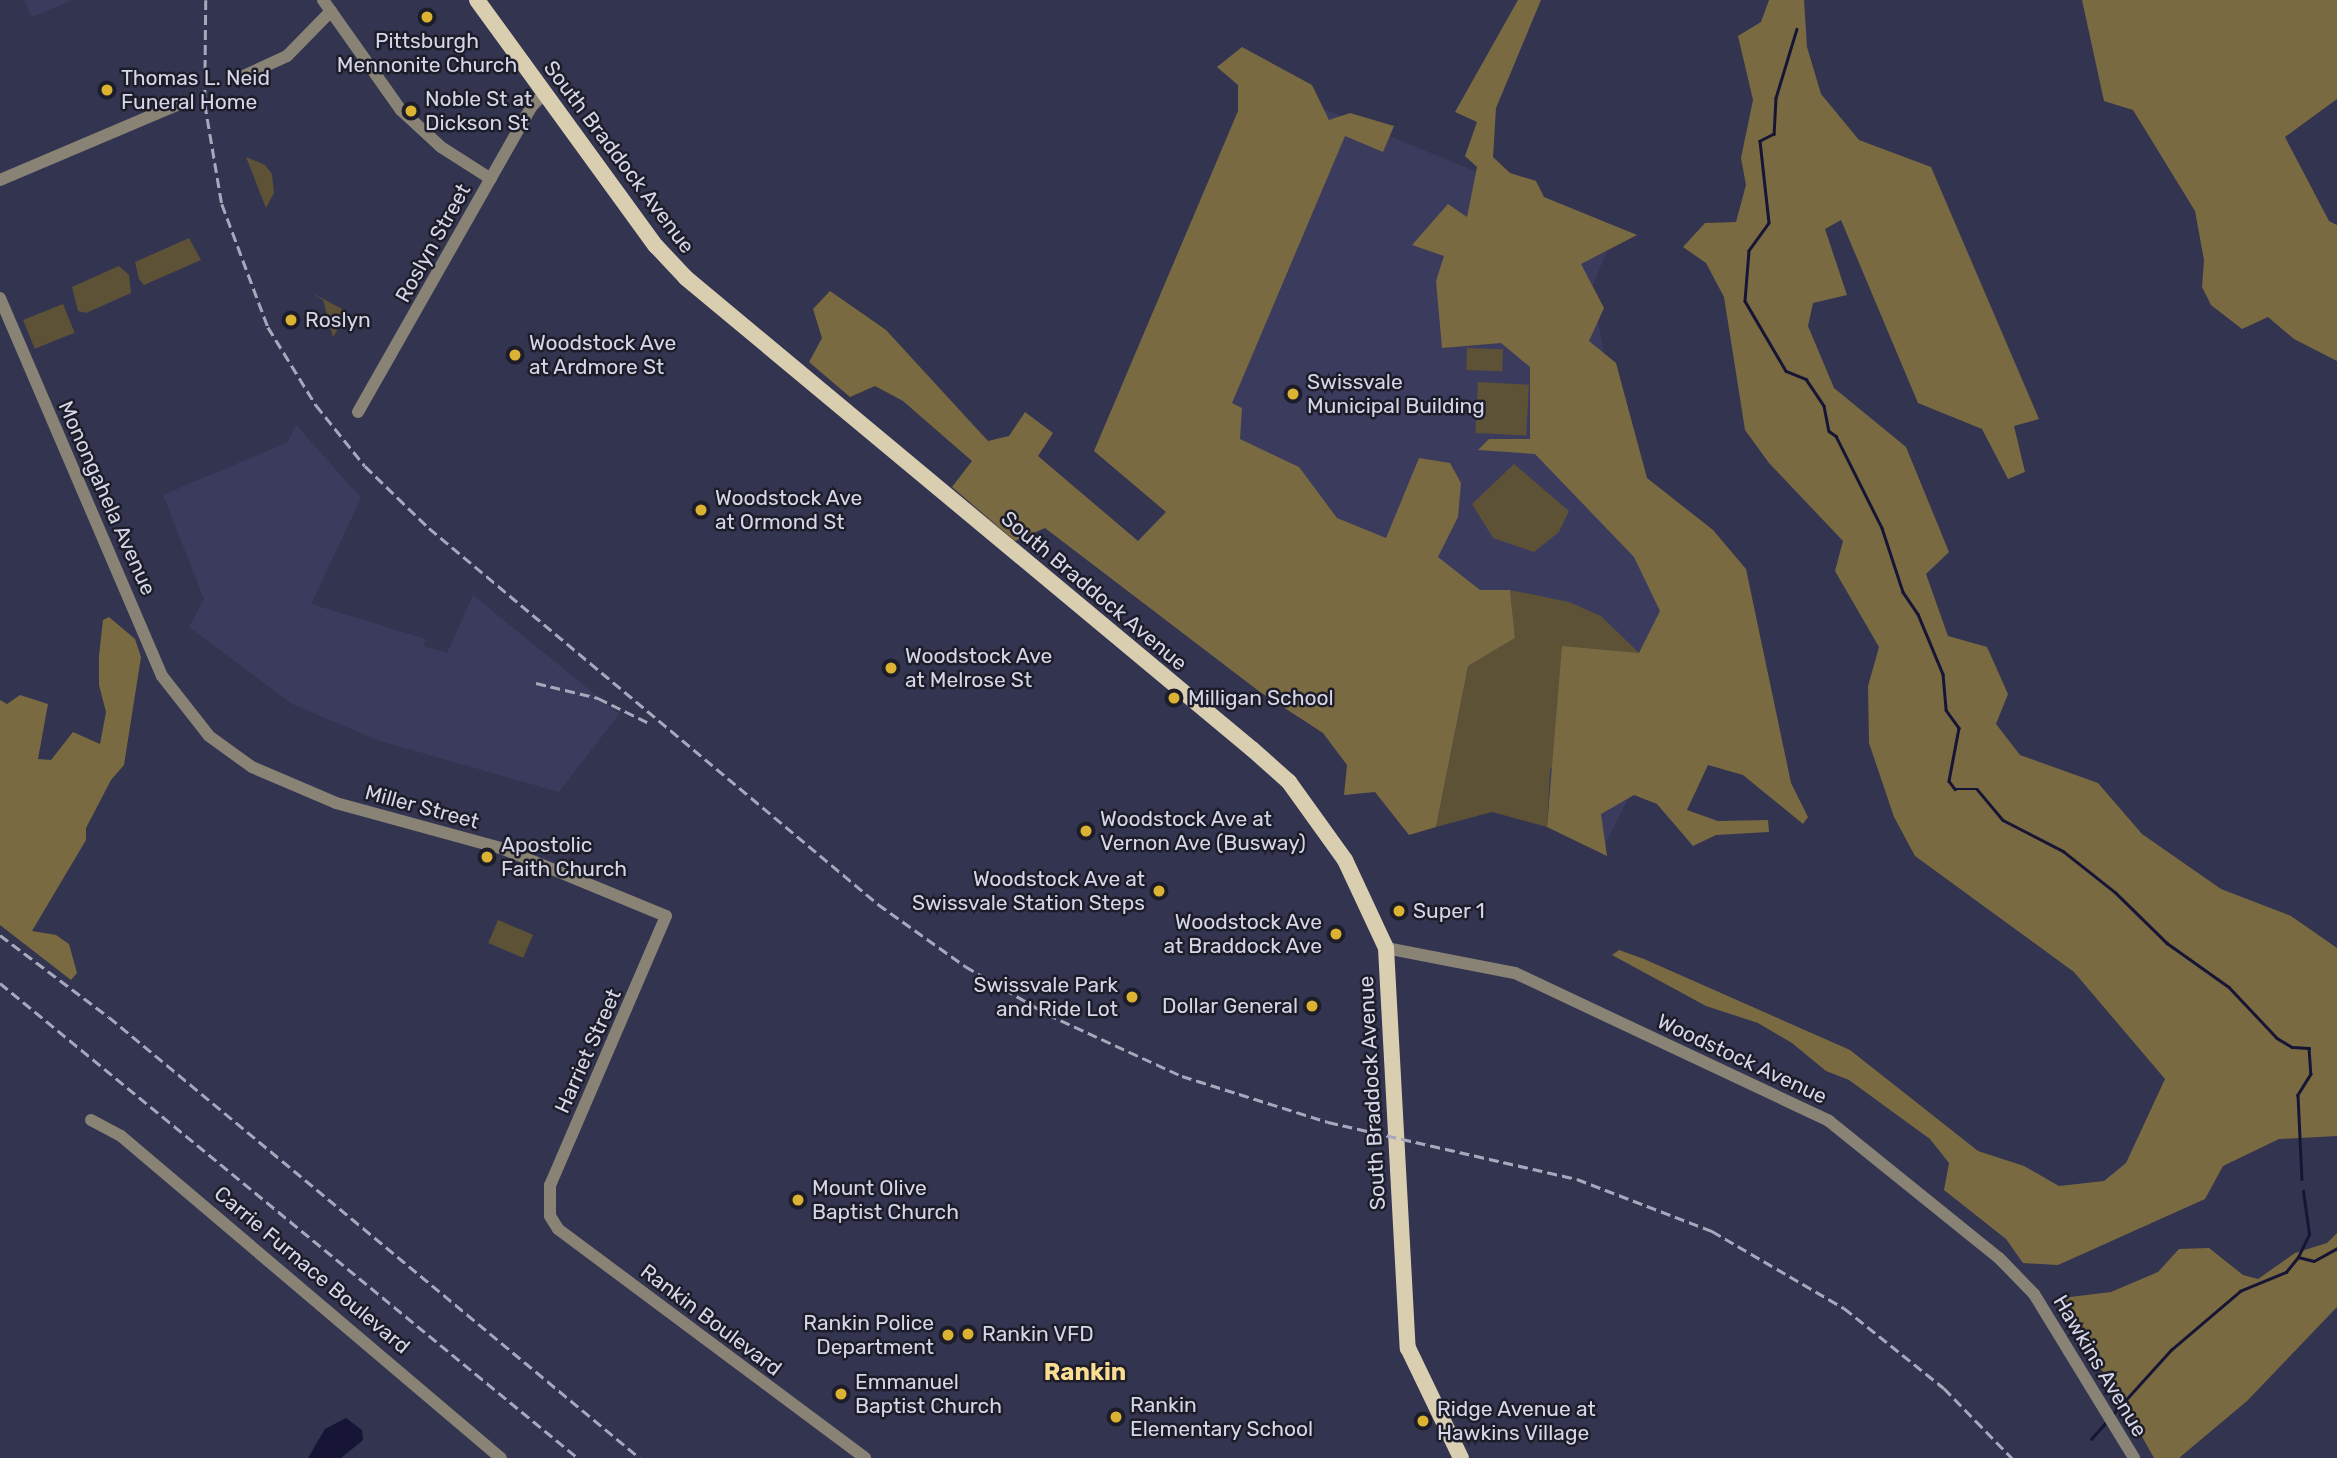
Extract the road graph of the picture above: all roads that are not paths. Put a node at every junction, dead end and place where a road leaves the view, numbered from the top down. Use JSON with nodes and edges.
{"nodes":[{"id":1,"x":323,"y":0,"type":"edge"},
{"id":2,"x":477,"y":0,"type":"edge"},
{"id":3,"x":331,"y":11,"type":"junction"},
{"id":4,"x":237,"y":79,"type":"dead end"},
{"id":5,"x":543,"y":94,"type":"junction"},
{"id":6,"x":184,"y":102,"type":"dead end"},
{"id":7,"x":491,"y":179,"type":"junction"},
{"id":8,"x":0,"y":180,"type":"edge"},
{"id":9,"x":0,"y":298,"type":"edge"},
{"id":10,"x":358,"y":412,"type":"dead end"},
{"id":11,"x":184,"y":709,"type":"joint"},
{"id":12,"x":666,"y":916,"type":"joint"},
{"id":13,"x":1385,"y":948,"type":"junction"},
{"id":14,"x":91,"y":1120,"type":"dead end"},
{"id":15,"x":547,"y":1202,"type":"joint"},
{"id":16,"x":2037,"y":1299,"type":"joint"},
{"id":17,"x":501,"y":1458,"type":"edge"},
{"id":18,"x":865,"y":1458,"type":"edge"},
{"id":19,"x":1461,"y":1458,"type":"edge"},
{"id":20,"x":2134,"y":1458,"type":"edge"}],
"edges":[{"from":1,"to":3,"type":"street"},
{"from":2,"to":5,"type":"main road","name":"South Braddock Avenue"},
{"from":3,"to":4,"type":"street"},
{"from":3,"to":7,"type":"street"},
{"from":5,"to":7,"type":"street","name":"Roslyn Street"},
{"from":5,"to":13,"type":"main road","name":"South Braddock Avenue"},
{"from":6,"to":8,"type":"street"},
{"from":7,"to":10,"type":"street","name":"Roslyn Street"},
{"from":9,"to":11,"type":"street","name":"Monongahela Avenue"},
{"from":11,"to":12,"type":"street","name":"Miller Street"},
{"from":12,"to":15,"type":"street","name":"Harriet Street"},
{"from":13,"to":16,"type":"street","name":"Woodstock Avenue"},
{"from":13,"to":19,"type":"main road","name":"South Braddock Avenue"},
{"from":14,"to":17,"type":"street","name":"Carrie Furnace Boulevard"},
{"from":15,"to":18,"type":"street","name":"Rankin Boulevard"},
{"from":16,"to":20,"type":"street","name":"Hawkins Avenue"}]}
